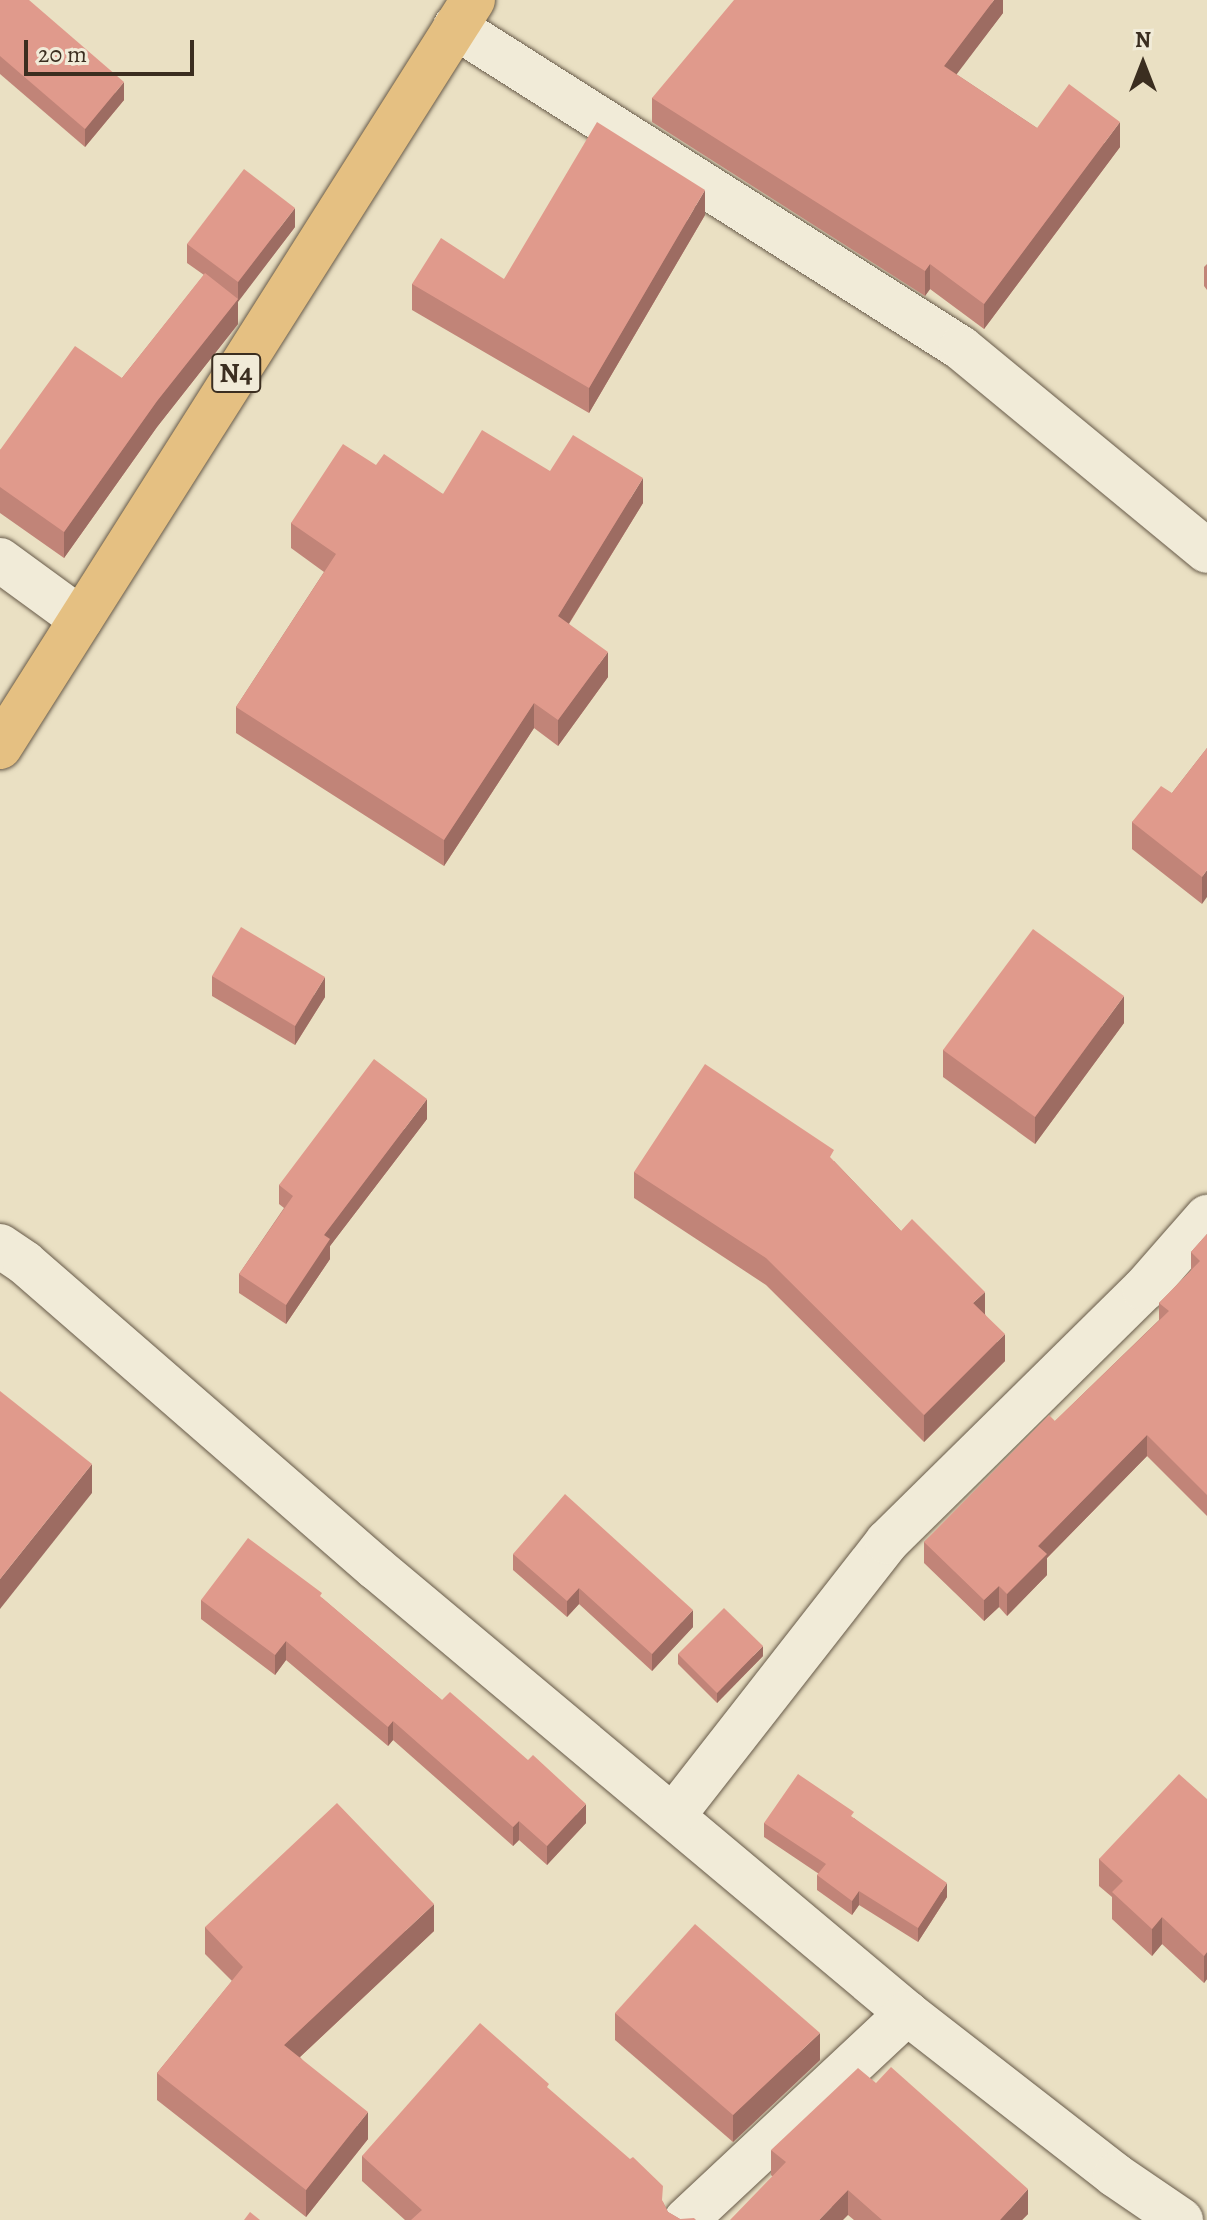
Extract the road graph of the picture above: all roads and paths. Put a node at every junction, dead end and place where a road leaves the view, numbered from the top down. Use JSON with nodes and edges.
{"nodes":[{"id":1,"x":464,"y":14,"type":"edge"},
{"id":2,"x":1207,"y":551,"type":"edge"},
{"id":3,"x":0,"y":560,"type":"edge"},
{"id":4,"x":81,"y":619,"type":"junction"},
{"id":5,"x":0,"y":747,"type":"edge"},
{"id":6,"x":1207,"y":1217,"type":"edge"},
{"id":7,"x":0,"y":1246,"type":"edge"},
{"id":8,"x":673,"y":1816,"type":"junction"},
{"id":9,"x":907,"y":2013,"type":"junction"},
{"id":10,"x":686,"y":2220,"type":"edge"},
{"id":11,"x":1181,"y":2220,"type":"edge"}],
"edges":[{"from":1,"to":2,"type":"street"},
{"from":1,"to":4,"type":"highway","number":"N4"},
{"from":3,"to":4,"type":"street"},
{"from":4,"to":5,"type":"highway","number":"N4"},
{"from":6,"to":8,"type":"street"},
{"from":7,"to":8,"type":"street"},
{"from":8,"to":9,"type":"street"},
{"from":9,"to":10,"type":"street"},
{"from":9,"to":11,"type":"street"}]}
